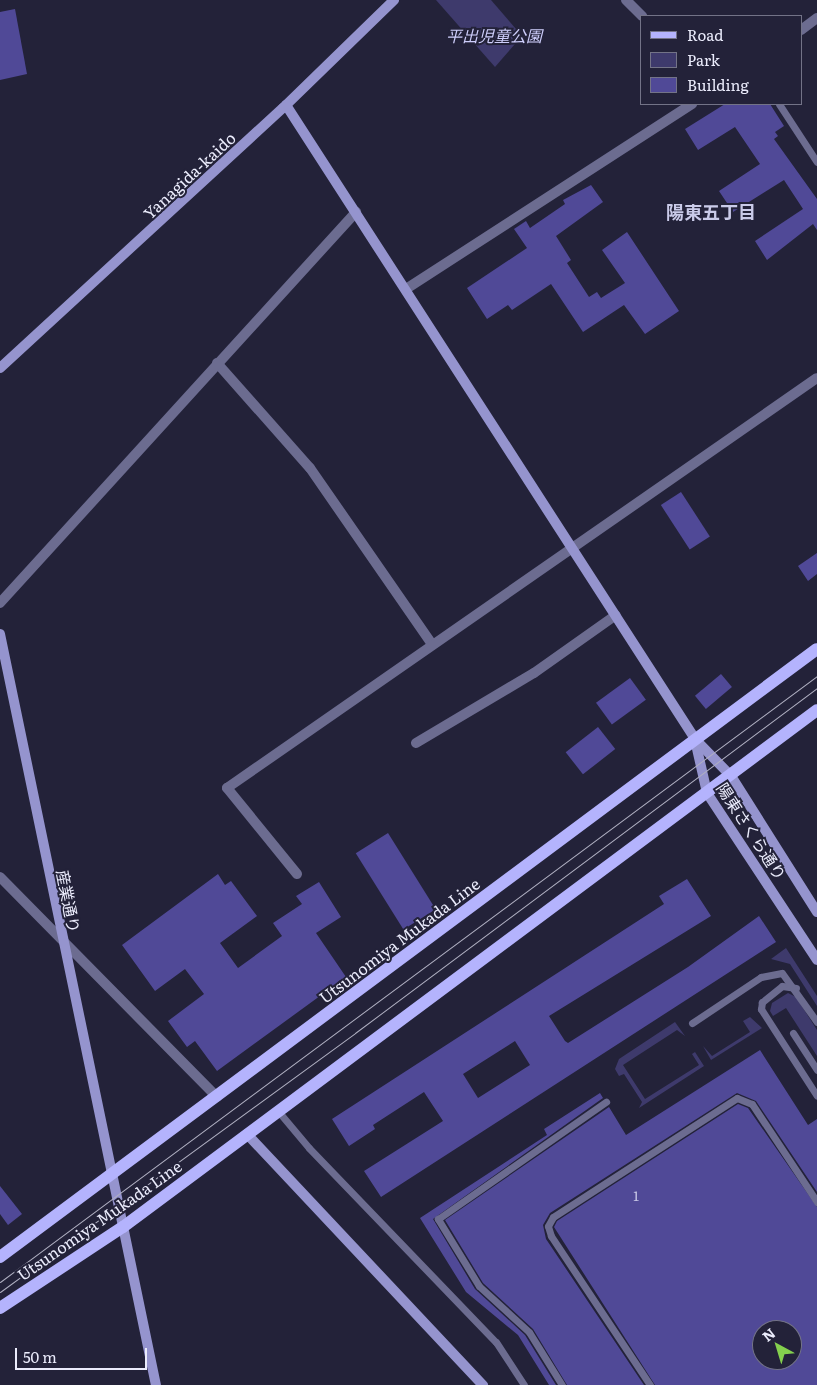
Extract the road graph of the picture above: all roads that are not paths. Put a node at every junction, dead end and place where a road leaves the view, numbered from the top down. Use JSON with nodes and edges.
{"nodes":[{"id":1,"x":394,"y":0,"type":"edge"},
{"id":2,"x":626,"y":0,"type":"edge"},
{"id":3,"x":641,"y":15,"type":"edge"},
{"id":4,"x":817,"y":18,"type":"edge"},
{"id":5,"x":802,"y":29,"type":"edge"},
{"id":6,"x":286,"y":105,"type":"junction"},
{"id":7,"x":690,"y":105,"type":"edge"},
{"id":8,"x":780,"y":105,"type":"edge"},
{"id":9,"x":817,"y":162,"type":"edge"},
{"id":10,"x":356,"y":212,"type":"junction"},
{"id":11,"x":406,"y":289,"type":"junction"},
{"id":12,"x":217,"y":362,"type":"junction"},
{"id":13,"x":0,"y":368,"type":"edge"},
{"id":14,"x":817,"y":378,"type":"edge"},
{"id":15,"x":573,"y":545,"type":"junction"},
{"id":16,"x":0,"y":603,"type":"edge"},
{"id":17,"x":616,"y":615,"type":"junction"},
{"id":18,"x":0,"y":634,"type":"edge"},
{"id":19,"x":431,"y":643,"type":"junction"},
{"id":20,"x":817,"y":649,"type":"edge"},
{"id":21,"x":817,"y":710,"type":"edge"},
{"id":22,"x":695,"y":739,"type":"junction"},
{"id":23,"x":416,"y":742,"type":"dead end"},
{"id":24,"x":731,"y":776,"type":"junction"},
{"id":25,"x":707,"y":793,"type":"junction"},
{"id":26,"x":297,"y":874,"type":"dead end"},
{"id":27,"x":0,"y":877,"type":"edge"},
{"id":28,"x":817,"y":912,"type":"edge"},
{"id":29,"x":62,"y":942,"type":"junction"},
{"id":30,"x":817,"y":960,"type":"edge"},
{"id":31,"x":796,"y":988,"type":"junction"},
{"id":32,"x":817,"y":1022,"type":"edge"},
{"id":33,"x":692,"y":1023,"type":"dead end"},
{"id":34,"x":793,"y":1033,"type":"dead end"},
{"id":35,"x":817,"y":1070,"type":"edge"},
{"id":36,"x":817,"y":1096,"type":"edge"},
{"id":37,"x":217,"y":1097,"type":"junction"},
{"id":38,"x":606,"y":1102,"type":"dead end"},
{"id":39,"x":278,"y":1111,"type":"junction"},
{"id":40,"x":247,"y":1134,"type":"junction"},
{"id":41,"x":112,"y":1174,"type":"junction"},
{"id":42,"x":817,"y":1202,"type":"edge"},
{"id":43,"x":123,"y":1227,"type":"junction"},
{"id":44,"x":0,"y":1256,"type":"edge"},
{"id":45,"x":0,"y":1308,"type":"edge"},
{"id":46,"x":156,"y":1385,"type":"edge"},
{"id":47,"x":483,"y":1385,"type":"edge"},
{"id":48,"x":524,"y":1385,"type":"edge"},
{"id":49,"x":562,"y":1385,"type":"edge"},
{"id":50,"x":650,"y":1385,"type":"edge"}],
"edges":[{"from":1,"to":6,"type":"street","name":"Yanagida-kaido"},
{"from":2,"to":3,"type":"street"},
{"from":4,"to":5,"type":"street"},
{"from":6,"to":10,"type":"street"},
{"from":6,"to":13,"type":"street","name":"Yanagida-kaido"},
{"from":7,"to":11,"type":"street"},
{"from":8,"to":9,"type":"lane"},
{"from":10,"to":11,"type":"street"},
{"from":10,"to":12,"type":"street"},
{"from":11,"to":15,"type":"street"},
{"from":12,"to":16,"type":"street"},
{"from":12,"to":19,"type":"street"},
{"from":14,"to":15,"type":"street"},
{"from":15,"to":17,"type":"street"},
{"from":15,"to":19,"type":"street"},
{"from":17,"to":22,"type":"street"},
{"from":17,"to":23,"type":"street"},
{"from":18,"to":29,"type":"street","name":"産業通り"},
{"from":19,"to":26,"type":"street"},
{"from":20,"to":22,"type":"main road","name":"Utsunomiya Mukada Line"},
{"from":21,"to":24,"type":"main road","name":"Utsunomiya Mukada Line"},
{"from":22,"to":24,"type":"street","name":"陽東さくら通り"},
{"from":22,"to":25,"type":"street","name":"陽東さくら通り"},
{"from":22,"to":37,"type":"main road","name":"Utsunomiya Mukada Line"},
{"from":24,"to":25,"type":"main road","name":"Utsunomiya Mukada Line"},
{"from":24,"to":28,"type":"street","name":"陽東さくら通り"},
{"from":25,"to":30,"type":"street","name":"陽東さくら通り"},
{"from":25,"to":39,"type":"main road","name":"Utsunomiya Mukada Line"},
{"from":27,"to":29,"type":"street"},
{"from":29,"to":37,"type":"street"},
{"from":29,"to":41,"type":"street","name":"産業通り"},
{"from":31,"to":32,"type":"lane"},
{"from":31,"to":33,"type":"lane"},
{"from":31,"to":36,"type":"lane"},
{"from":34,"to":35,"type":"lane"},
{"from":37,"to":41,"type":"main road","name":"Utsunomiya Mukada Line"},
{"from":38,"to":49,"type":"lane"},
{"from":39,"to":40,"type":"main road","name":"Utsunomiya Mukada Line"},
{"from":39,"to":48,"type":"lane"},
{"from":40,"to":43,"type":"main road","name":"Utsunomiya Mukada Line"},
{"from":40,"to":47,"type":"street"},
{"from":41,"to":43,"type":"street","name":"産業通り"},
{"from":41,"to":44,"type":"main road","name":"Utsunomiya Mukada Line"},
{"from":42,"to":50,"type":"lane"},
{"from":43,"to":45,"type":"main road","name":"Utsunomiya Mukada Line"},
{"from":43,"to":46,"type":"street"}]}
